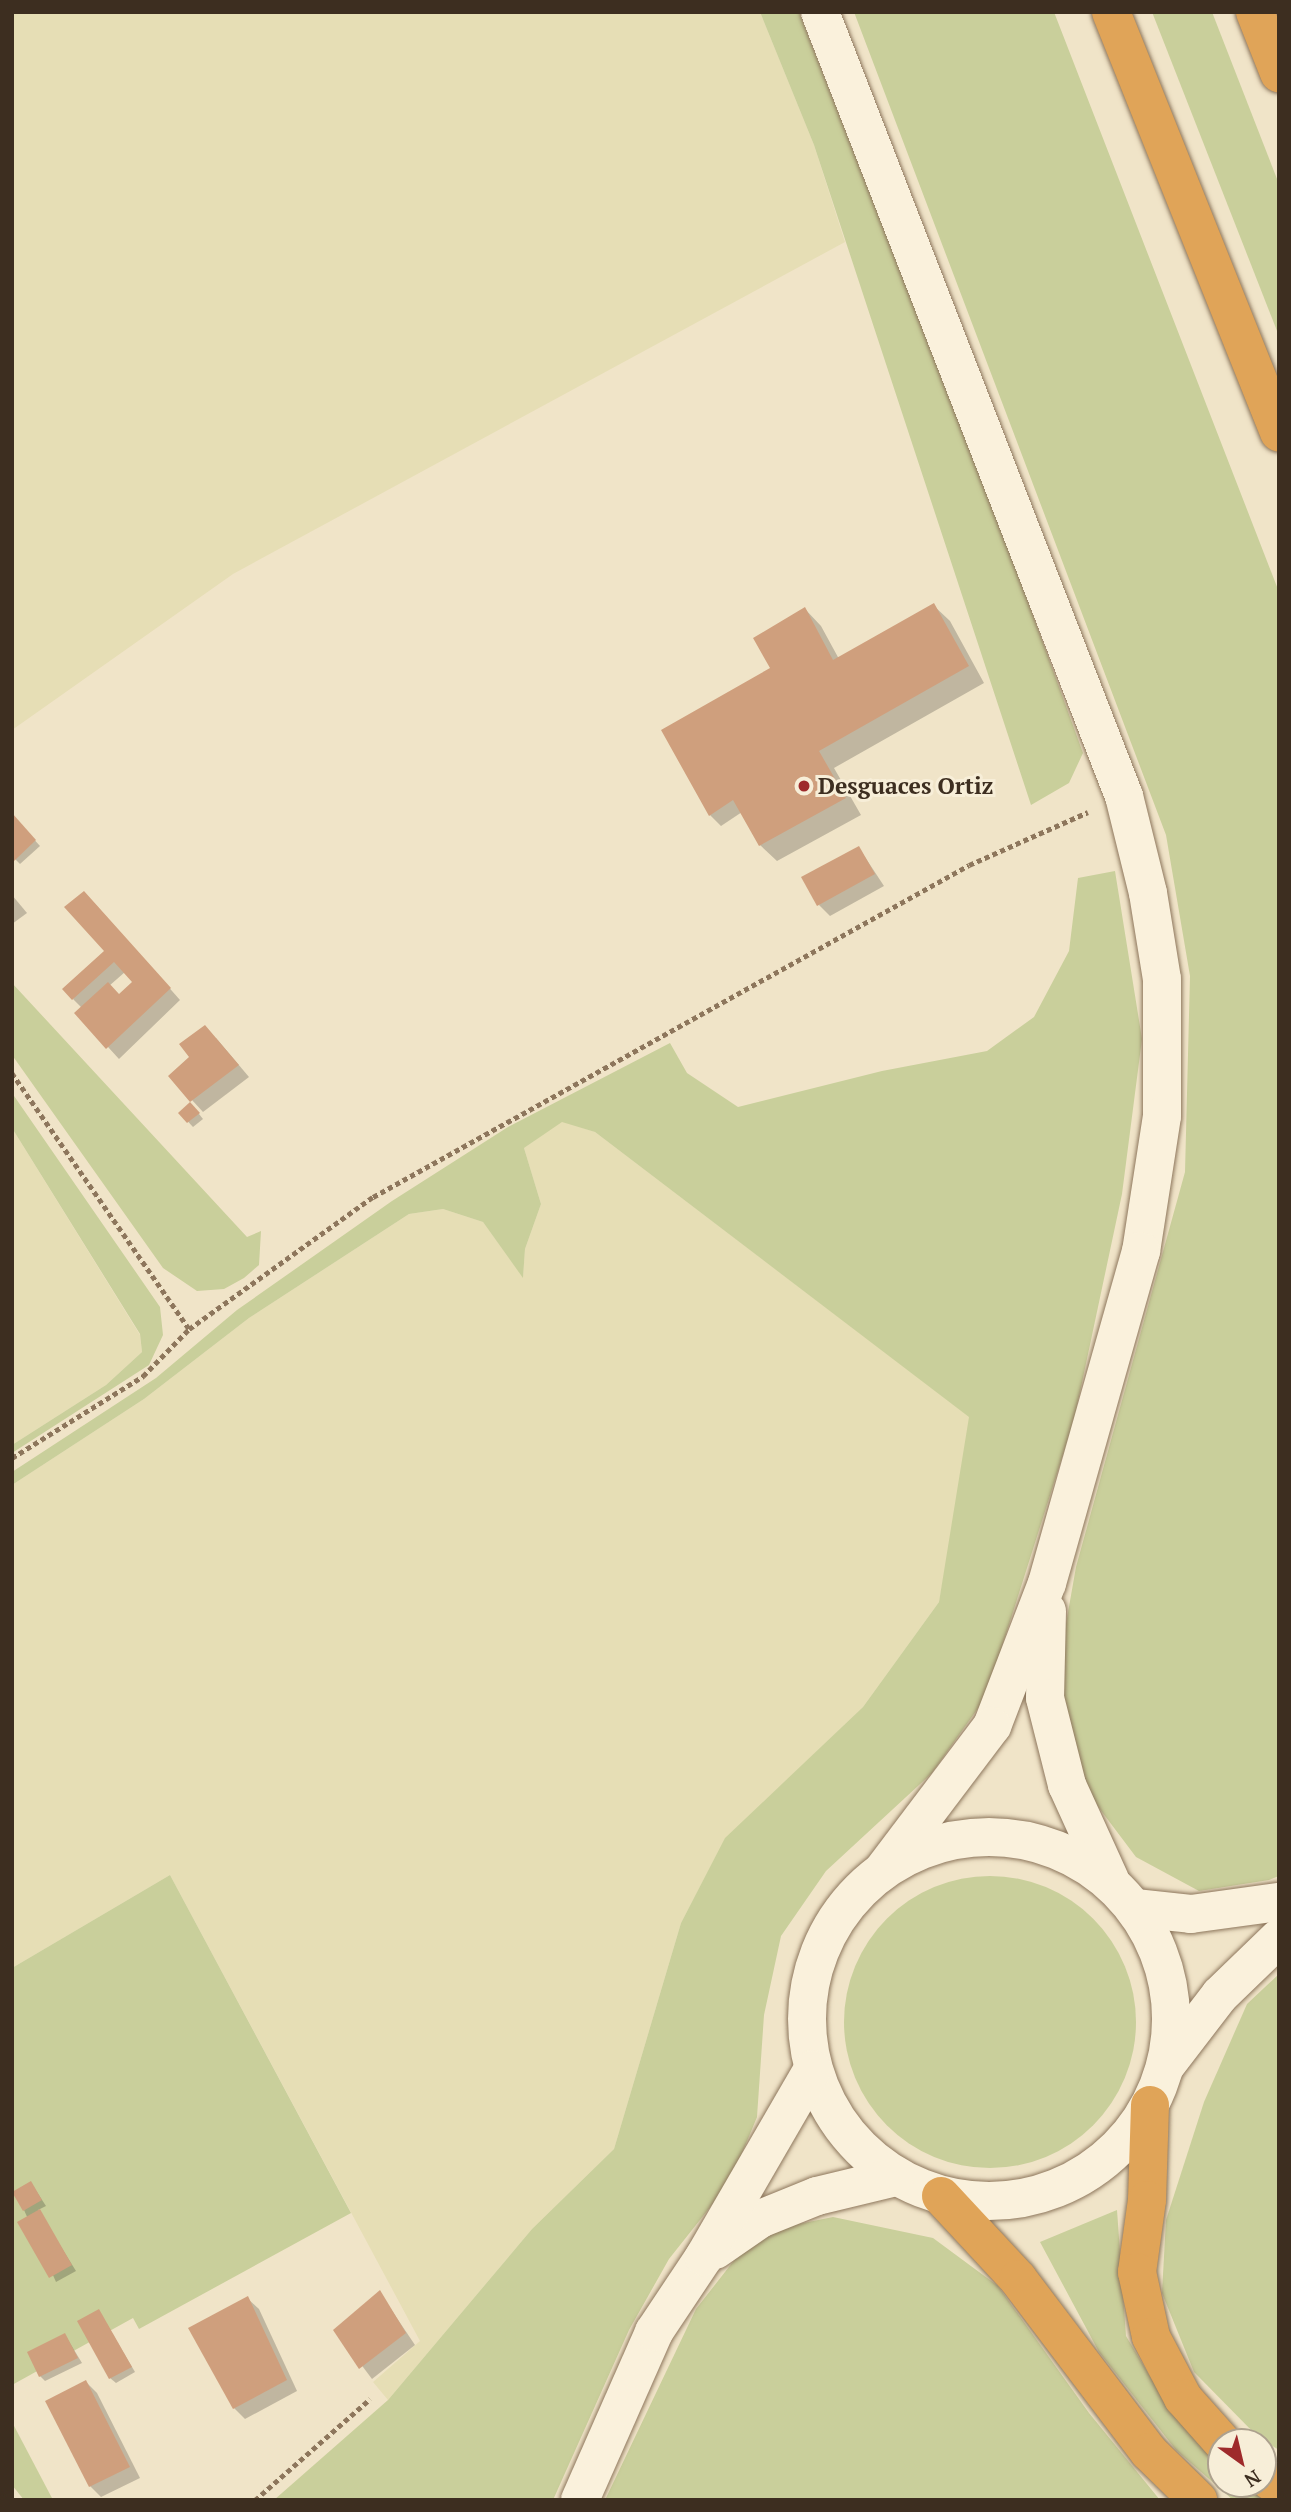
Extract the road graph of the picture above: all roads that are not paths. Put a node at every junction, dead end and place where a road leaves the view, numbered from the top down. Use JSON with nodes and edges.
{"nodes":[{"id":1,"x":820,"y":12,"type":"edge"},
{"id":2,"x":1111,"y":12,"type":"edge"},
{"id":3,"x":1255,"y":12,"type":"edge"},
{"id":4,"x":1279,"y":73,"type":"edge"},
{"id":5,"x":1279,"y":433,"type":"edge"},
{"id":6,"x":1047,"y":1583,"type":"junction"},
{"id":7,"x":884,"y":1868,"type":"junction"},
{"id":8,"x":1110,"y":1880,"type":"junction"},
{"id":9,"x":1279,"y":1902,"type":"edge"},
{"id":10,"x":1135,"y":1908,"type":"junction"},
{"id":11,"x":1279,"y":1938,"type":"edge"},
{"id":12,"x":1167,"y":2064,"type":"junction"},
{"id":13,"x":813,"y":2069,"type":"junction"},
{"id":14,"x":1150,"y":2105,"type":"junction"},
{"id":15,"x":896,"y":2177,"type":"junction"},
{"id":16,"x":942,"y":2196,"type":"junction"},
{"id":17,"x":705,"y":2257,"type":"junction"},
{"id":18,"x":1210,"y":2428,"type":"edge"},
{"id":19,"x":580,"y":2500,"type":"edge"},
{"id":20,"x":1198,"y":2500,"type":"edge"}],
"edges":[{"from":1,"to":6,"type":"street"},
{"from":2,"to":5,"type":"highway"},
{"from":3,"to":4,"type":"highway"},
{"from":6,"to":7,"type":"street"},
{"from":6,"to":8,"type":"street"},
{"from":7,"to":8,"type":"street"},
{"from":7,"to":13,"type":"street"},
{"from":8,"to":10,"type":"street"},
{"from":9,"to":10,"type":"street"},
{"from":10,"to":12,"type":"street"},
{"from":11,"to":12,"type":"street"},
{"from":12,"to":14,"type":"street"},
{"from":13,"to":15,"type":"street"},
{"from":13,"to":17,"type":"street"},
{"from":14,"to":16,"type":"street"},
{"from":14,"to":18,"type":"highway"},
{"from":15,"to":16,"type":"street"},
{"from":15,"to":17,"type":"street"},
{"from":16,"to":20,"type":"highway"},
{"from":17,"to":19,"type":"street"}]}
